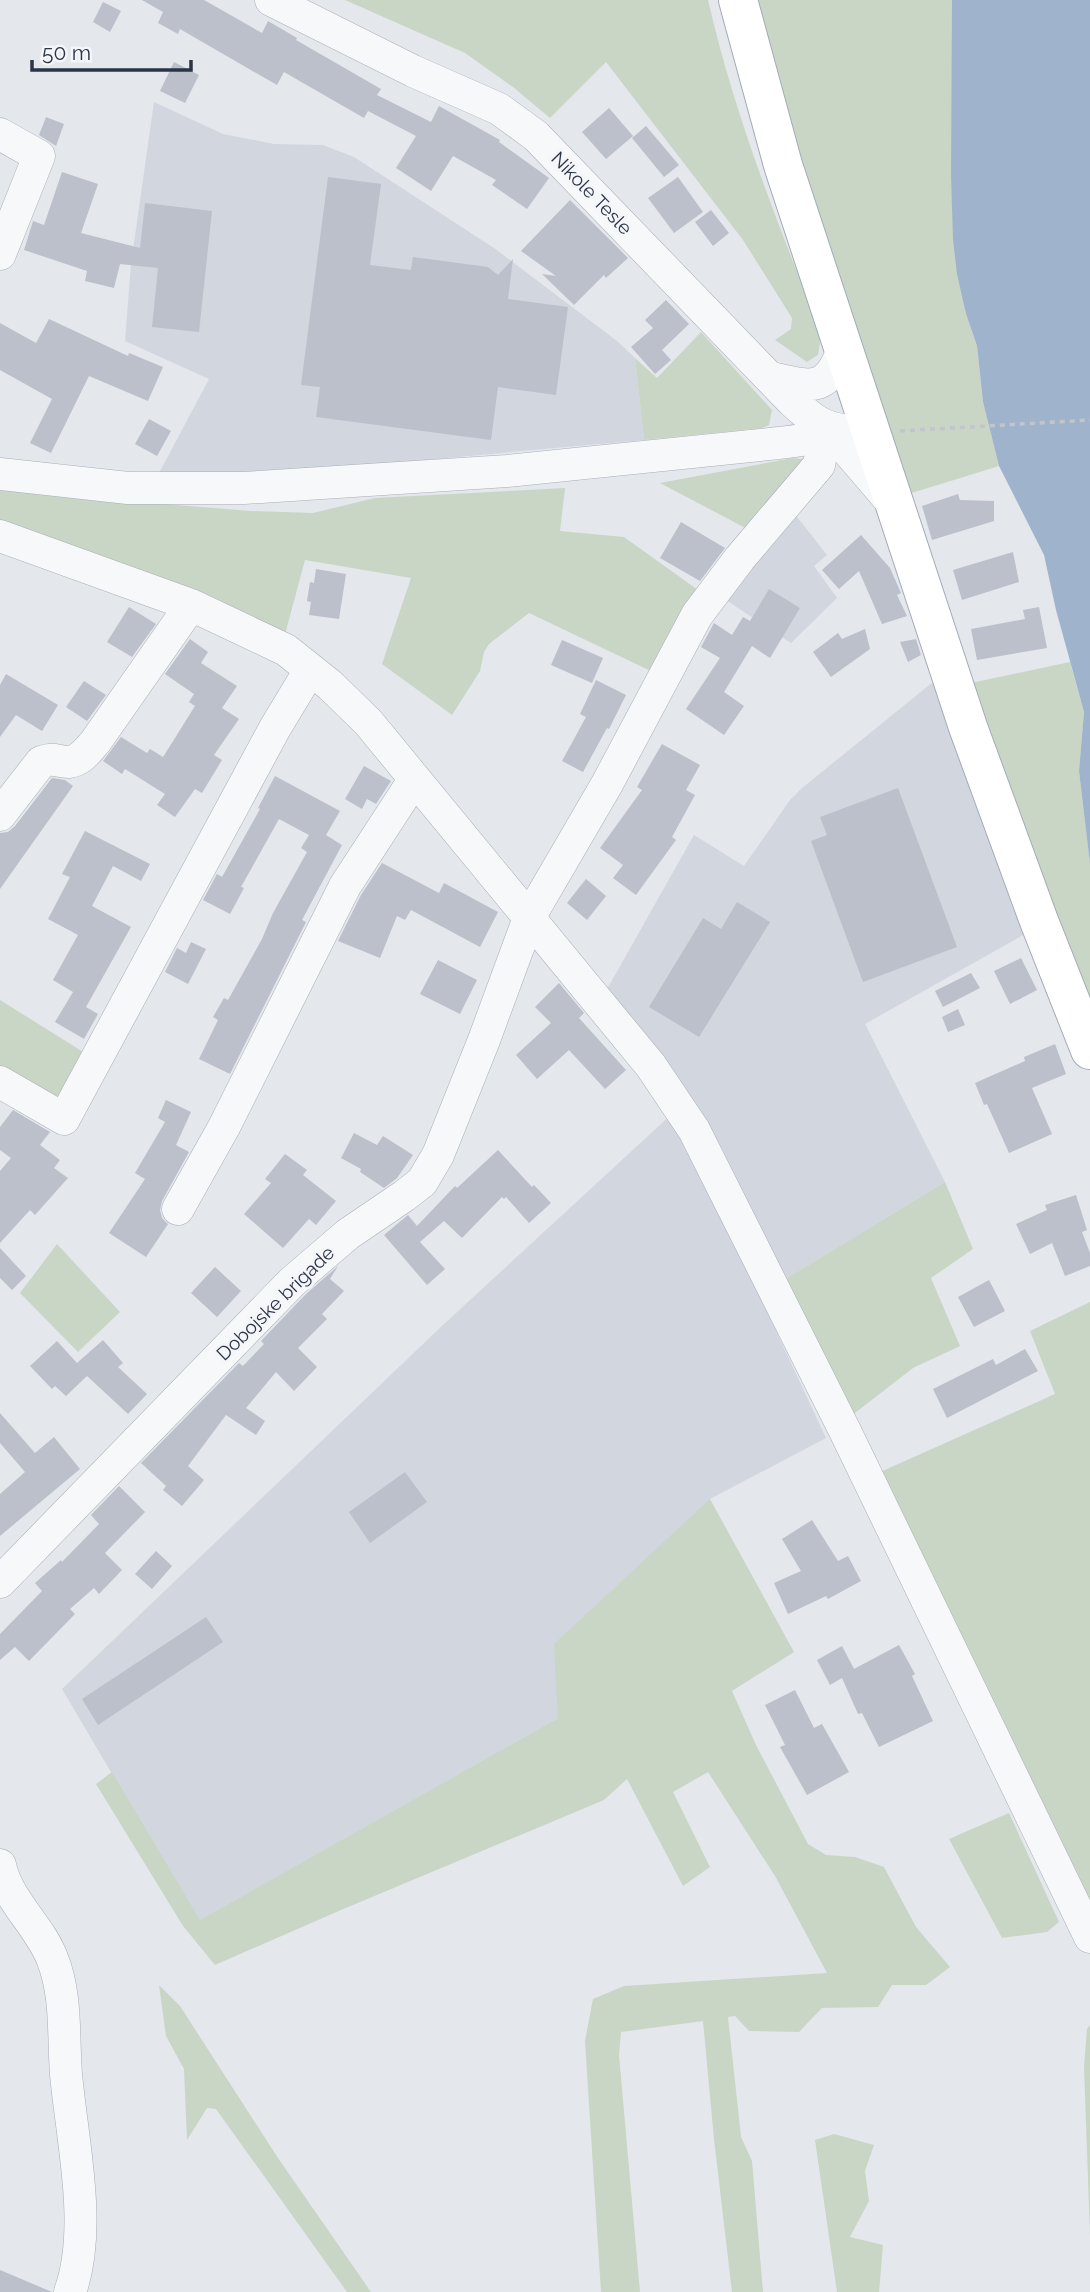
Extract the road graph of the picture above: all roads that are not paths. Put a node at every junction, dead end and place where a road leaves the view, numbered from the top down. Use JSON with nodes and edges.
{"nodes":[{"id":1,"x":271,"y":0,"type":"edge"},
{"id":2,"x":738,"y":0,"type":"edge"},
{"id":3,"x":0,"y":134,"type":"edge"},
{"id":4,"x":0,"y":254,"type":"edge"},
{"id":5,"x":844,"y":348,"type":"junction"},
{"id":6,"x":771,"y":379,"type":"junction"},
{"id":7,"x":827,"y":431,"type":"junction"},
{"id":8,"x":871,"y":433,"type":"junction"},
{"id":9,"x":0,"y":474,"type":"edge"},
{"id":10,"x":897,"y":511,"type":"junction"},
{"id":11,"x":0,"y":536,"type":"edge"},
{"id":12,"x":191,"y":605,"type":"junction"},
{"id":13,"x":310,"y":670,"type":"junction"},
{"id":14,"x":414,"y":780,"type":"junction"},
{"id":15,"x":0,"y":815,"type":"edge"},
{"id":16,"x":529,"y":918,"type":"junction"},
{"id":17,"x":1090,"y":1050,"type":"edge"},
{"id":18,"x":0,"y":1082,"type":"edge"},
{"id":19,"x":178,"y":1209,"type":"dead end"},
{"id":20,"x":0,"y":1582,"type":"edge"},
{"id":21,"x":0,"y":1865,"type":"edge"},
{"id":22,"x":1090,"y":1937,"type":"edge"},
{"id":23,"x":70,"y":2292,"type":"edge"}],
"edges":[{"from":1,"to":6,"type":"street","name":"Nikole Tesle"},
{"from":2,"to":5,"type":"main road"},
{"from":3,"to":4,"type":"street"},
{"from":5,"to":6,"type":"street"},
{"from":5,"to":8,"type":"main road"},
{"from":6,"to":7,"type":"street","name":"Nikole Tesle"},
{"from":7,"to":8,"type":"street"},
{"from":7,"to":9,"type":"street"},
{"from":7,"to":10,"type":"street","name":"Nikole Tesle"},
{"from":7,"to":16,"type":"street","name":"Dobojske brigade"},
{"from":8,"to":10,"type":"main road"},
{"from":10,"to":17,"type":"main road"},
{"from":11,"to":12,"type":"street"},
{"from":12,"to":13,"type":"street"},
{"from":12,"to":15,"type":"street"},
{"from":13,"to":14,"type":"street"},
{"from":13,"to":18,"type":"street"},
{"from":14,"to":16,"type":"street"},
{"from":14,"to":19,"type":"street"},
{"from":16,"to":20,"type":"street","name":"Dobojske brigade"},
{"from":16,"to":22,"type":"street"},
{"from":21,"to":23,"type":"street"}]}
